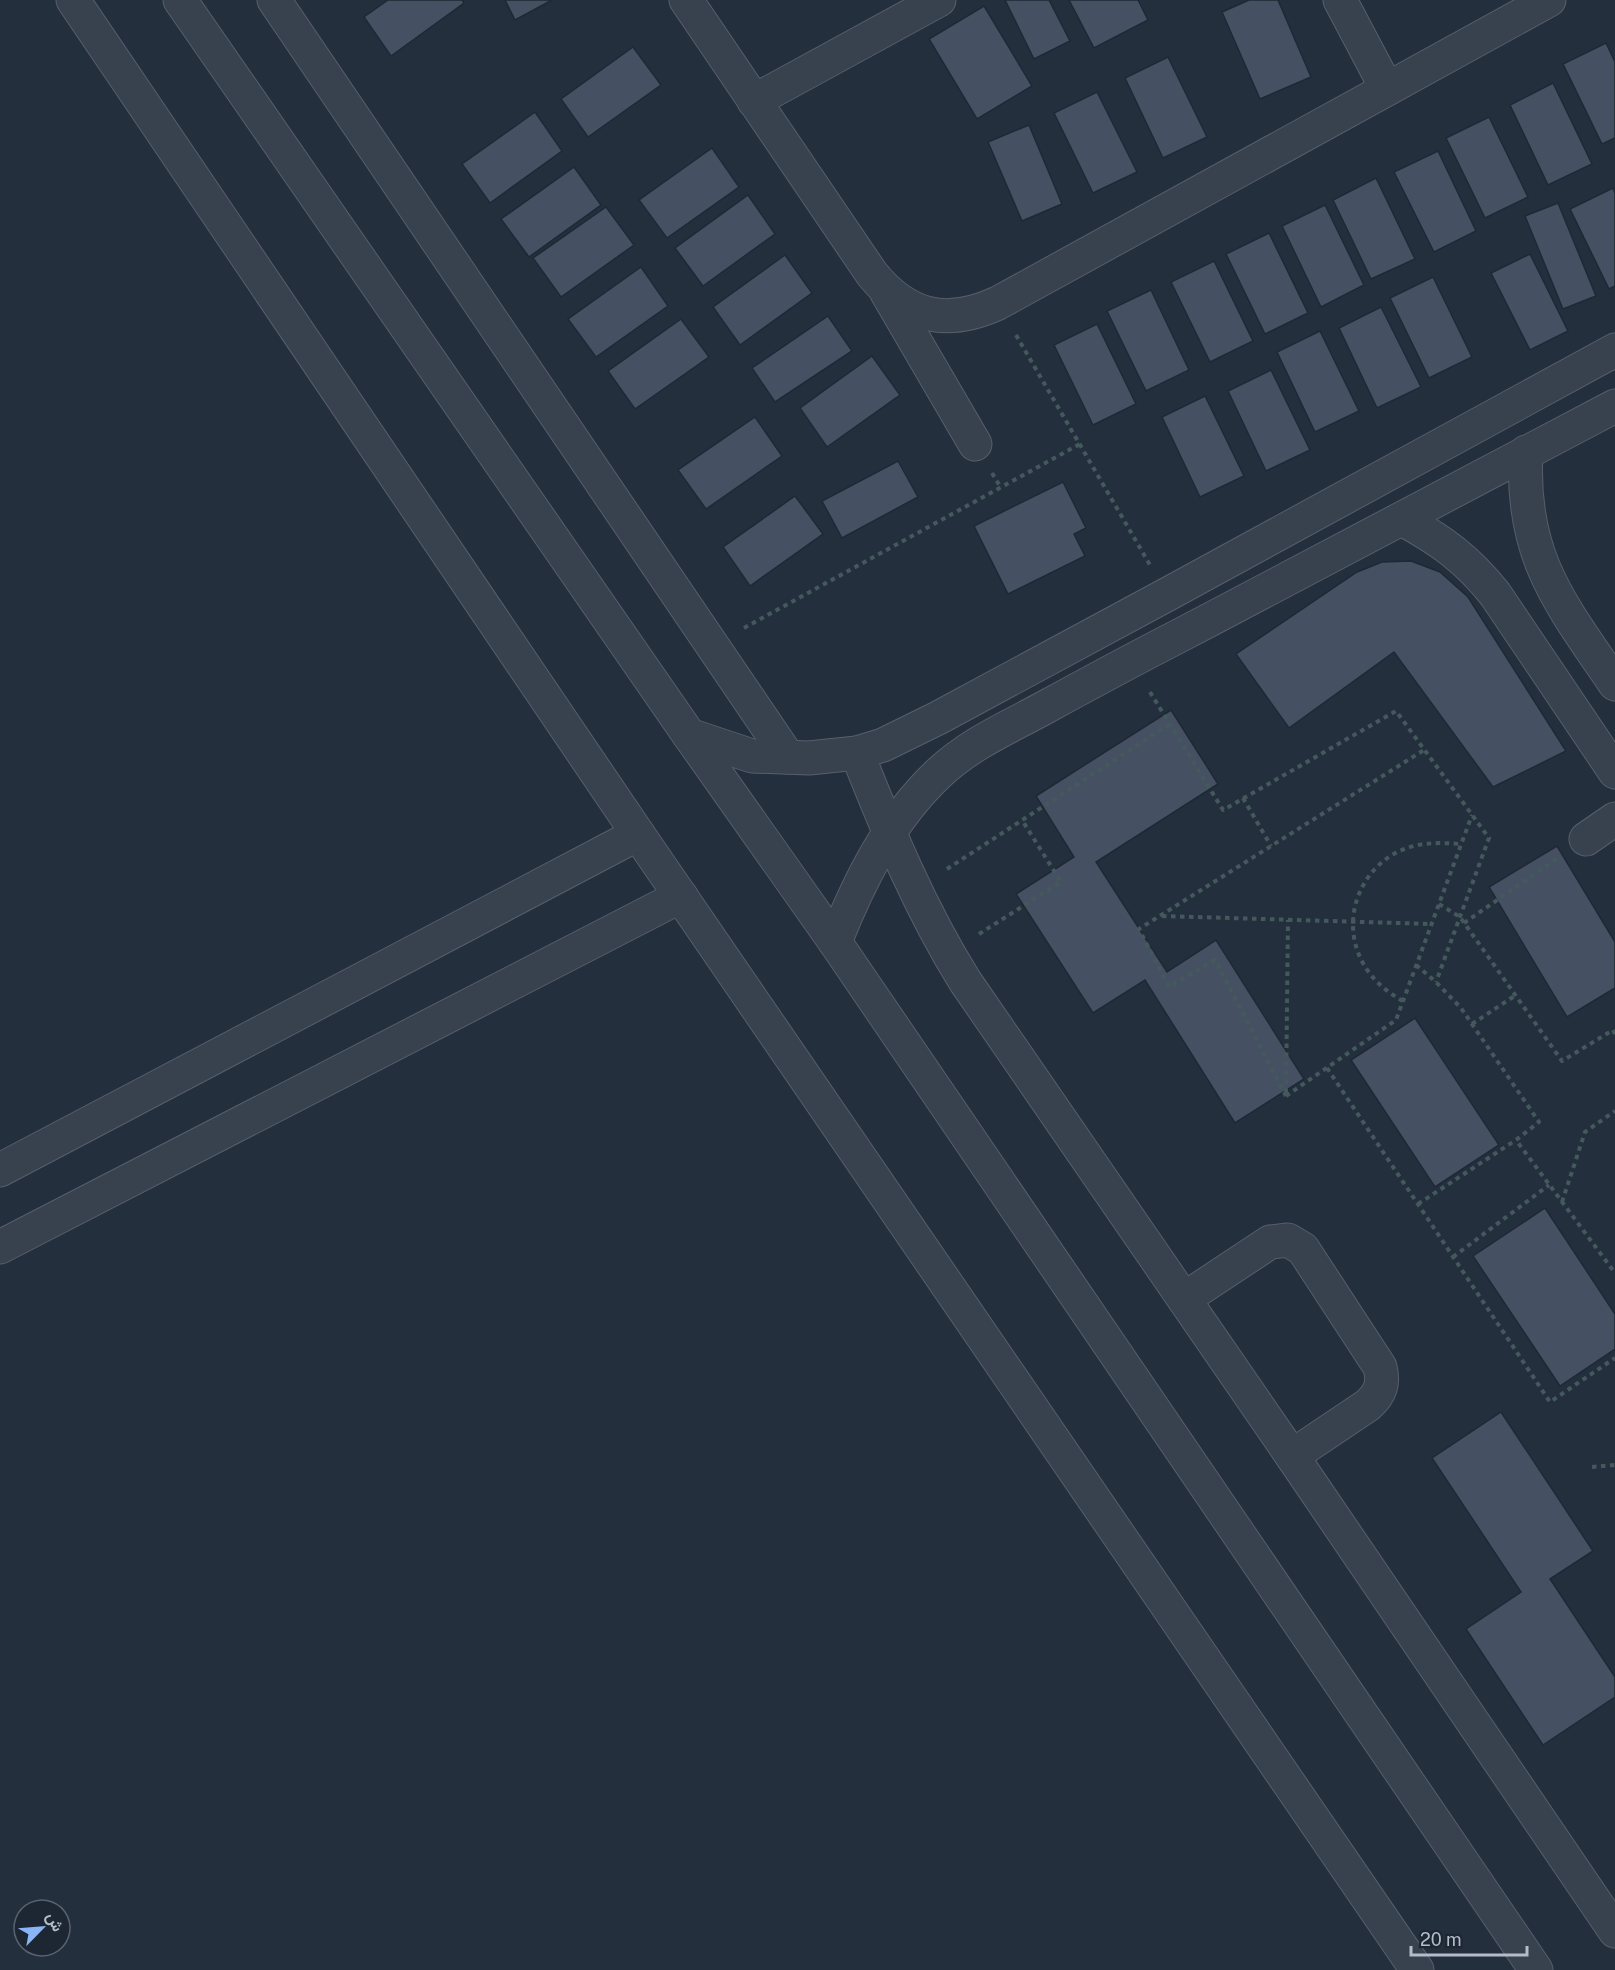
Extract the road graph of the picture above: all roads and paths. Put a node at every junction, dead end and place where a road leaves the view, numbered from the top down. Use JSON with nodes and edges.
{"nodes":[{"id":1,"x":73,"y":0,"type":"edge"},
{"id":2,"x":180,"y":0,"type":"edge"},
{"id":3,"x":274,"y":0,"type":"edge"},
{"id":4,"x":686,"y":0,"type":"edge"},
{"id":5,"x":939,"y":0,"type":"edge"},
{"id":6,"x":1340,"y":0,"type":"edge"},
{"id":7,"x":1549,"y":0,"type":"edge"},
{"id":8,"x":1387,"y":89,"type":"junction"},
{"id":9,"x":754,"y":101,"type":"junction"},
{"id":10,"x":886,"y":291,"type":"junction"},
{"id":11,"x":998,"y":303,"type":"junction"},
{"id":12,"x":1615,"y":350,"type":"edge"},
{"id":13,"x":1615,"y":406,"type":"edge"},
{"id":14,"x":975,"y":444,"type":"dead end"},
{"id":15,"x":1080,"y":444,"type":"junction"},
{"id":16,"x":1526,"y":452,"type":"junction"},
{"id":17,"x":1402,"y":519,"type":"junction"},
{"id":18,"x":1167,"y":594,"type":"junction"},
{"id":19,"x":1560,"y":602,"type":"junction"},
{"id":20,"x":1516,"y":626,"type":"junction"},
{"id":21,"x":712,"y":645,"type":"junction"},
{"id":22,"x":1131,"y":660,"type":"junction"},
{"id":23,"x":1615,"y":684,"type":"edge"},
{"id":24,"x":1170,"y":724,"type":"junction"},
{"id":25,"x":689,"y":735,"type":"junction"},
{"id":26,"x":1424,"y":750,"type":"junction"},
{"id":27,"x":857,"y":753,"type":"junction"},
{"id":28,"x":788,"y":757,"type":"junction"},
{"id":29,"x":1615,"y":772,"type":"edge"},
{"id":30,"x":1243,"y":798,"type":"junction"},
{"id":31,"x":1472,"y":815,"type":"junction"},
{"id":32,"x":1615,"y":819,"type":"edge"},
{"id":33,"x":1022,"y":820,"type":"junction"},
{"id":34,"x":638,"y":834,"type":"junction"},
{"id":35,"x":889,"y":834,"type":"junction"},
{"id":36,"x":1586,"y":839,"type":"joint"},
{"id":37,"x":1460,"y":844,"type":"junction"},
{"id":38,"x":1271,"y":846,"type":"junction"},
{"id":39,"x":915,"y":890,"type":"junction"},
{"id":40,"x":681,"y":896,"type":"junction"},
{"id":41,"x":1439,"y":903,"type":"junction"},
{"id":42,"x":1160,"y":916,"type":"junction"},
{"id":43,"x":1460,"y":917,"type":"junction"},
{"id":44,"x":1288,"y":920,"type":"junction"},
{"id":45,"x":1354,"y":922,"type":"junction"},
{"id":46,"x":1464,"y":922,"type":"junction"},
{"id":47,"x":1431,"y":924,"type":"junction"},
{"id":48,"x":835,"y":942,"type":"junction"},
{"id":49,"x":948,"y":954,"type":"junction"},
{"id":50,"x":1416,"y":964,"type":"junction"},
{"id":51,"x":1436,"y":982,"type":"junction"},
{"id":52,"x":1516,"y":995,"type":"junction"},
{"id":53,"x":1403,"y":1001,"type":"junction"},
{"id":54,"x":1472,"y":1024,"type":"junction"},
{"id":55,"x":1615,"y":1034,"type":"edge"},
{"id":56,"x":1327,"y":1068,"type":"junction"},
{"id":57,"x":1286,"y":1096,"type":"junction"},
{"id":58,"x":1615,"y":1111,"type":"edge"},
{"id":59,"x":1516,"y":1140,"type":"junction"},
{"id":60,"x":0,"y":1170,"type":"edge"},
{"id":61,"x":1549,"y":1185,"type":"junction"},
{"id":62,"x":1562,"y":1203,"type":"junction"},
{"id":63,"x":1418,"y":1204,"type":"junction"},
{"id":64,"x":0,"y":1247,"type":"edge"},
{"id":65,"x":1453,"y":1257,"type":"junction"},
{"id":66,"x":1615,"y":1274,"type":"edge"},
{"id":67,"x":1184,"y":1299,"type":"junction"},
{"id":68,"x":1615,"y":1359,"type":"edge"},
{"id":69,"x":1292,"y":1456,"type":"junction"},
{"id":70,"x":1615,"y":1465,"type":"edge"},
{"id":71,"x":1592,"y":1467,"type":"dead end"},
{"id":72,"x":1615,"y":1932,"type":"edge"},
{"id":73,"x":1417,"y":1970,"type":"edge"},
{"id":74,"x":1536,"y":1970,"type":"edge"}],
"edges":[{"from":1,"to":34,"type":"street"},
{"from":2,"to":25,"type":"street"},
{"from":3,"to":21,"type":"street"},
{"from":4,"to":9,"type":"street"},
{"from":5,"to":9,"type":"street"},
{"from":6,"to":8,"type":"street"},
{"from":7,"to":8,"type":"street"},
{"from":8,"to":11,"type":"street"},
{"from":9,"to":10,"type":"street"},
{"from":10,"to":11,"type":"street"},
{"from":10,"to":14,"type":"street"},
{"from":11,"to":15,"type":"path"},
{"from":12,"to":18,"type":"street"},
{"from":13,"to":16,"type":"street"},
{"from":15,"to":18,"type":"path"},
{"from":15,"to":21,"type":"path"},
{"from":16,"to":17,"type":"street"},
{"from":16,"to":19,"type":"street"},
{"from":17,"to":20,"type":"street"},
{"from":17,"to":22,"type":"street"},
{"from":18,"to":27,"type":"street"},
{"from":19,"to":20,"type":"street"},
{"from":19,"to":23,"type":"street"},
{"from":20,"to":29,"type":"street"},
{"from":21,"to":28,"type":"street"},
{"from":22,"to":24,"type":"path"},
{"from":22,"to":35,"type":"street"},
{"from":24,"to":30,"type":"path"},
{"from":24,"to":33,"type":"path"},
{"from":25,"to":28,"type":"street"},
{"from":25,"to":48,"type":"street"},
{"from":26,"to":30,"type":"path"},
{"from":26,"to":31,"type":"path"},
{"from":26,"to":38,"type":"path"},
{"from":27,"to":28,"type":"street"},
{"from":27,"to":35,"type":"street"},
{"from":30,"to":38,"type":"path"},
{"from":31,"to":37,"type":"path"},
{"from":31,"to":43,"type":"path"},
{"from":32,"to":36,"type":"street"},
{"from":33,"to":39,"type":"path"},
{"from":33,"to":49,"type":"path"},
{"from":34,"to":40,"type":"street"},
{"from":34,"to":60,"type":"street"},
{"from":35,"to":39,"type":"street"},
{"from":35,"to":48,"type":"street"},
{"from":36,"to":46,"type":"path"},
{"from":37,"to":41,"type":"path"},
{"from":37,"to":45,"type":"path"},
{"from":38,"to":42,"type":"path"},
{"from":39,"to":49,"type":"street"},
{"from":40,"to":64,"type":"street"},
{"from":40,"to":73,"type":"street"},
{"from":41,"to":43,"type":"path"},
{"from":41,"to":47,"type":"path"},
{"from":42,"to":44,"type":"path"},
{"from":42,"to":57,"type":"path"},
{"from":43,"to":46,"type":"path"},
{"from":43,"to":51,"type":"path"},
{"from":44,"to":45,"type":"path"},
{"from":44,"to":57,"type":"path"},
{"from":45,"to":47,"type":"path"},
{"from":45,"to":53,"type":"path"},
{"from":46,"to":52,"type":"path"},
{"from":47,"to":50,"type":"path"},
{"from":48,"to":74,"type":"street"},
{"from":49,"to":67,"type":"street"},
{"from":50,"to":51,"type":"path"},
{"from":50,"to":53,"type":"path"},
{"from":51,"to":54,"type":"path"},
{"from":52,"to":54,"type":"path"},
{"from":52,"to":55,"type":"path"},
{"from":53,"to":56,"type":"path"},
{"from":54,"to":59,"type":"path"},
{"from":56,"to":57,"type":"path"},
{"from":56,"to":63,"type":"path"},
{"from":58,"to":62,"type":"path"},
{"from":59,"to":61,"type":"path"},
{"from":59,"to":63,"type":"path"},
{"from":61,"to":62,"type":"path"},
{"from":61,"to":65,"type":"path"},
{"from":62,"to":66,"type":"path"},
{"from":63,"to":65,"type":"path"},
{"from":65,"to":68,"type":"path"},
{"from":67,"to":69,"type":"street"},
{"from":67,"to":69,"type":"street"},
{"from":69,"to":72,"type":"street"},
{"from":70,"to":71,"type":"path"}]}
